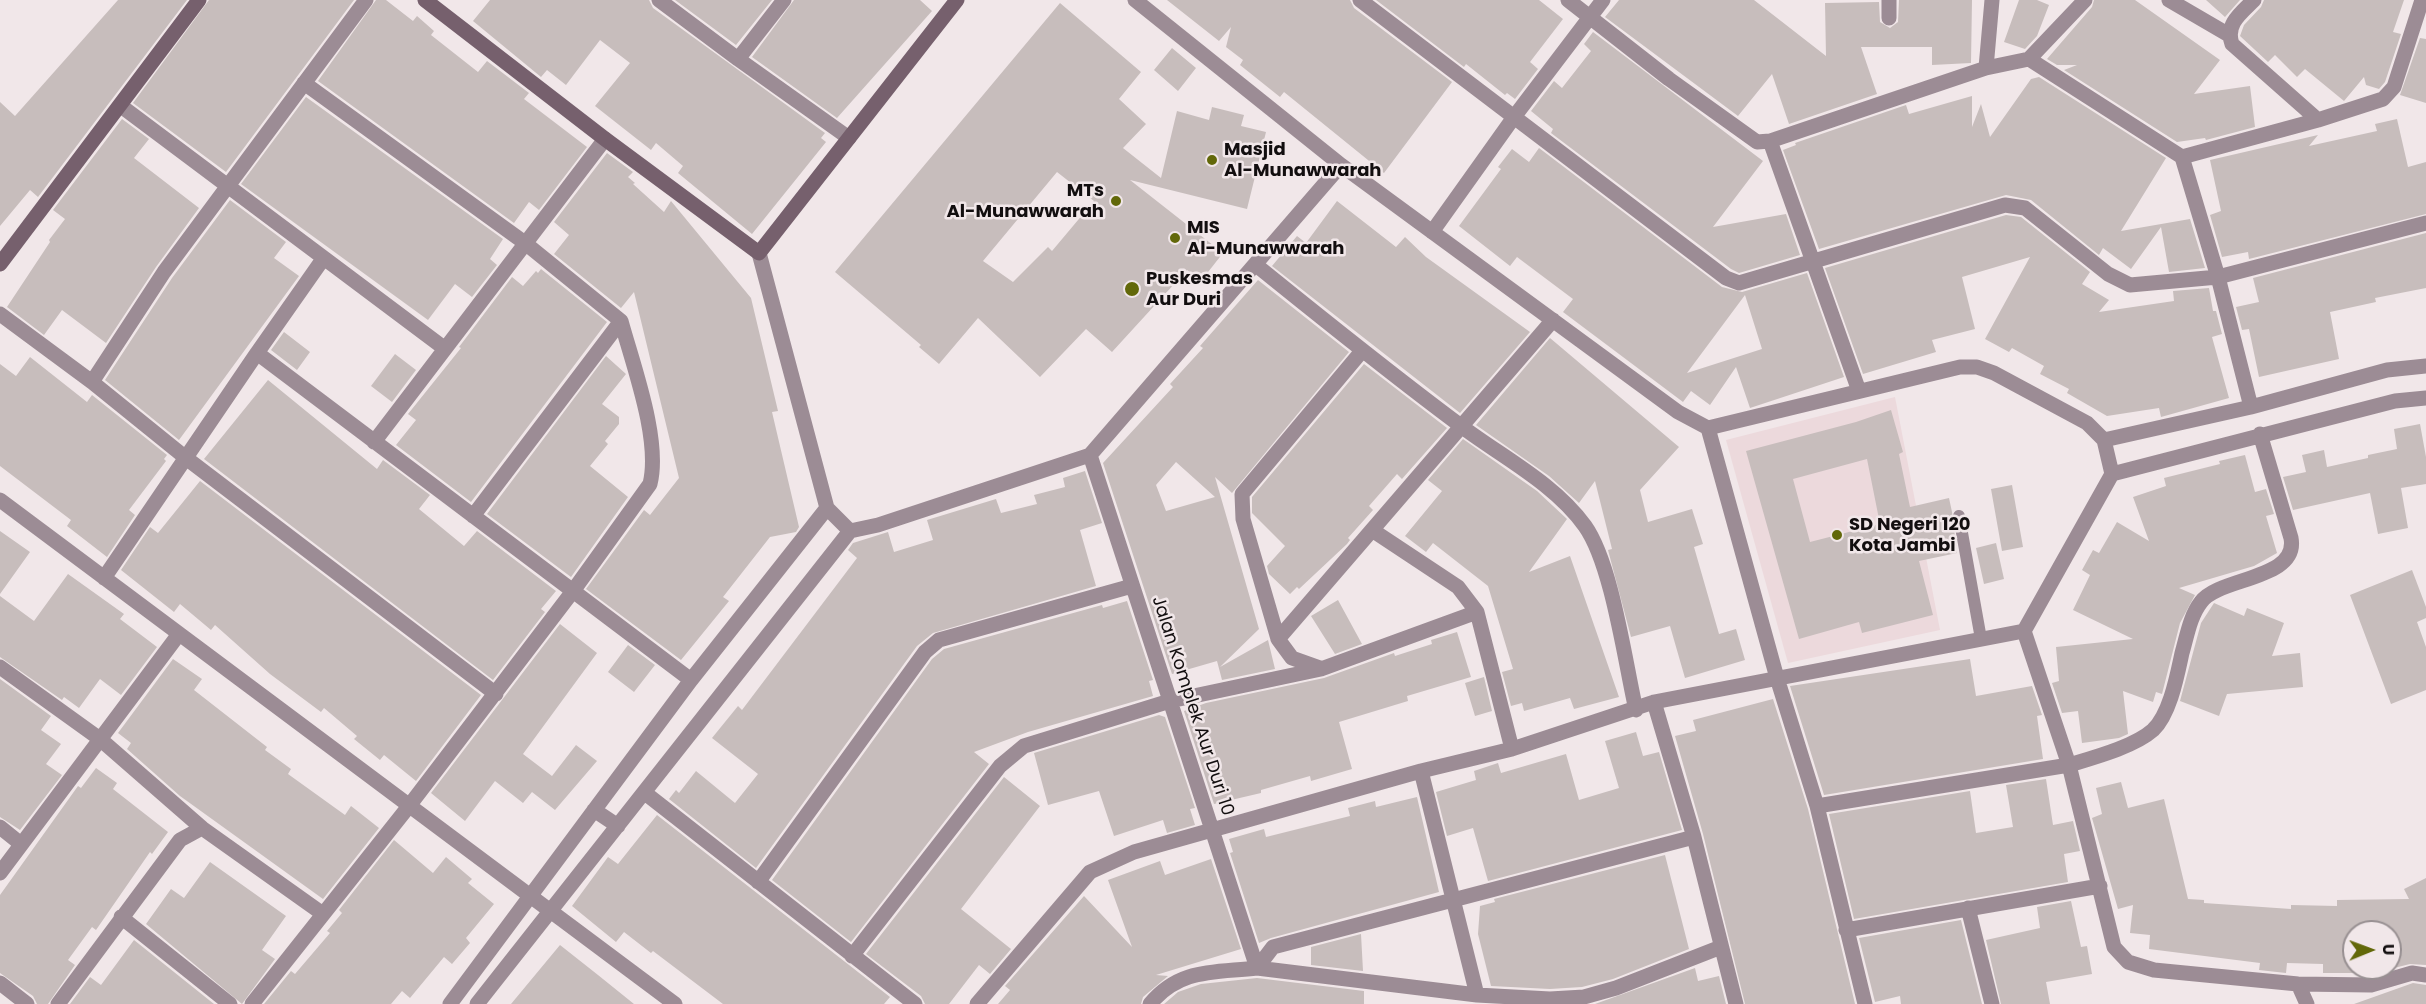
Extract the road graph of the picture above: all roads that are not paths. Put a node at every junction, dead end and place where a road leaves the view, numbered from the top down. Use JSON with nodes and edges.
{"nodes":[{"id":1,"x":199,"y":0,"type":"edge"},
{"id":2,"x":366,"y":0,"type":"edge"},
{"id":3,"x":425,"y":0,"type":"edge"},
{"id":4,"x":659,"y":0,"type":"edge"},
{"id":5,"x":784,"y":0,"type":"edge"},
{"id":6,"x":957,"y":0,"type":"edge"},
{"id":7,"x":1135,"y":0,"type":"edge"},
{"id":8,"x":1360,"y":0,"type":"edge"},
{"id":9,"x":1568,"y":0,"type":"edge"},
{"id":10,"x":1603,"y":0,"type":"edge"},
{"id":11,"x":1889,"y":0,"type":"edge"},
{"id":12,"x":1992,"y":0,"type":"edge"},
{"id":13,"x":2085,"y":0,"type":"edge"},
{"id":14,"x":2169,"y":0,"type":"edge"},
{"id":15,"x":2254,"y":0,"type":"edge"},
{"id":16,"x":2422,"y":0,"type":"edge"},
{"id":17,"x":1589,"y":17,"type":"junction"},
{"id":18,"x":1889,"y":18,"type":"dead end"},
{"id":19,"x":2229,"y":35,"type":"junction"},
{"id":20,"x":738,"y":59,"type":"junction"},
{"id":21,"x":2029,"y":59,"type":"junction"},
{"id":22,"x":1986,"y":69,"type":"junction"},
{"id":23,"x":304,"y":83,"type":"junction"},
{"id":24,"x":121,"y":106,"type":"junction"},
{"id":25,"x":1514,"y":117,"type":"junction"},
{"id":26,"x":2318,"y":120,"type":"junction"},
{"id":27,"x":849,"y":138,"type":"junction"},
{"id":28,"x":605,"y":139,"type":"junction"},
{"id":29,"x":1770,"y":141,"type":"junction"},
{"id":30,"x":2182,"y":157,"type":"junction"},
{"id":31,"x":1341,"y":165,"type":"junction"},
{"id":32,"x":228,"y":184,"type":"junction"},
{"id":33,"x":2426,"y":223,"type":"edge"},
{"id":34,"x":1432,"y":232,"type":"junction"},
{"id":35,"x":525,"y":243,"type":"junction"},
{"id":36,"x":759,"y":253,"type":"junction"},
{"id":37,"x":323,"y":258,"type":"junction"},
{"id":38,"x":1813,"y":261,"type":"junction"},
{"id":39,"x":0,"y":264,"type":"edge"},
{"id":40,"x":1256,"y":265,"type":"junction"},
{"id":41,"x":2218,"y":277,"type":"junction"},
{"id":42,"x":0,"y":314,"type":"edge"},
{"id":43,"x":621,"y":321,"type":"junction"},
{"id":44,"x":1552,"y":321,"type":"junction"},
{"id":45,"x":444,"y":348,"type":"junction"},
{"id":46,"x":1362,"y":351,"type":"junction"},
{"id":47,"x":257,"y":353,"type":"junction"},
{"id":48,"x":2426,"y":366,"type":"edge"},
{"id":49,"x":92,"y":382,"type":"junction"},
{"id":50,"x":1859,"y":391,"type":"junction"},
{"id":51,"x":2426,"y":398,"type":"edge"},
{"id":52,"x":2250,"y":407,"type":"junction"},
{"id":53,"x":1462,"y":427,"type":"junction"},
{"id":54,"x":1708,"y":428,"type":"junction"},
{"id":55,"x":2260,"y":434,"type":"junction"},
{"id":56,"x":2104,"y":440,"type":"junction"},
{"id":57,"x":374,"y":442,"type":"junction"},
{"id":58,"x":1090,"y":455,"type":"junction"},
{"id":59,"x":186,"y":458,"type":"junction"},
{"id":60,"x":2112,"y":474,"type":"junction"},
{"id":61,"x":0,"y":500,"type":"edge"},
{"id":62,"x":827,"y":508,"type":"junction"},
{"id":63,"x":473,"y":516,"type":"junction"},
{"id":64,"x":1959,"y":516,"type":"dead end"},
{"id":65,"x":1372,"y":530,"type":"junction"},
{"id":66,"x":850,"y":531,"type":"junction"},
{"id":67,"x":104,"y":578,"type":"junction"},
{"id":68,"x":1132,"y":586,"type":"junction"},
{"id":69,"x":573,"y":591,"type":"junction"},
{"id":70,"x":1477,"y":612,"type":"junction"},
{"id":71,"x":2025,"y":631,"type":"junction"},
{"id":72,"x":179,"y":634,"type":"junction"},
{"id":73,"x":1278,"y":639,"type":"junction"},
{"id":74,"x":1981,"y":639,"type":"junction"},
{"id":75,"x":0,"y":667,"type":"edge"},
{"id":76,"x":1321,"y":669,"type":"junction"},
{"id":77,"x":1777,"y":678,"type":"junction"},
{"id":78,"x":691,"y":680,"type":"junction"},
{"id":79,"x":496,"y":694,"type":"junction"},
{"id":80,"x":1170,"y":700,"type":"junction"},
{"id":81,"x":1654,"y":702,"type":"junction"},
{"id":82,"x":1636,"y":710,"type":"junction"},
{"id":83,"x":100,"y":739,"type":"junction"},
{"id":84,"x":1512,"y":749,"type":"junction"},
{"id":85,"x":2068,"y":765,"type":"junction"},
{"id":86,"x":1421,"y":771,"type":"junction"},
{"id":87,"x":645,"y":793,"type":"junction"},
{"id":88,"x":409,"y":806,"type":"junction"},
{"id":89,"x":1817,"y":806,"type":"junction"},
{"id":90,"x":594,"y":810,"type":"junction"},
{"id":91,"x":618,"y":826,"type":"junction"},
{"id":92,"x":0,"y":827,"type":"edge"},
{"id":93,"x":202,"y":828,"type":"junction"},
{"id":94,"x":1212,"y":830,"type":"junction"},
{"id":95,"x":1694,"y":837,"type":"junction"},
{"id":96,"x":21,"y":844,"type":"junction"},
{"id":97,"x":0,"y":873,"type":"edge"},
{"id":98,"x":758,"y":882,"type":"junction"},
{"id":99,"x":2100,"y":886,"type":"junction"},
{"id":100,"x":531,"y":897,"type":"junction"},
{"id":101,"x":1455,"y":898,"type":"junction"},
{"id":102,"x":1968,"y":908,"type":"junction"},
{"id":103,"x":550,"y":911,"type":"junction"},
{"id":104,"x":323,"y":914,"type":"junction"},
{"id":105,"x":121,"y":917,"type":"junction"},
{"id":106,"x":1846,"y":930,"type":"junction"},
{"id":107,"x":1721,"y":947,"type":"junction"},
{"id":108,"x":852,"y":956,"type":"junction"},
{"id":109,"x":1257,"y":968,"type":"junction"},
{"id":110,"x":2426,"y":975,"type":"edge"},
{"id":111,"x":0,"y":983,"type":"edge"},
{"id":112,"x":2298,"y":984,"type":"junction"},
{"id":113,"x":658,"y":991,"type":"junction"},
{"id":114,"x":1477,"y":995,"type":"junction"},
{"id":115,"x":27,"y":1004,"type":"edge"},
{"id":116,"x":58,"y":1004,"type":"edge"},
{"id":117,"x":230,"y":1004,"type":"edge"},
{"id":118,"x":252,"y":1004,"type":"edge"},
{"id":119,"x":450,"y":1004,"type":"edge"},
{"id":120,"x":477,"y":1004,"type":"edge"},
{"id":121,"x":648,"y":1004,"type":"edge"},
{"id":122,"x":675,"y":1004,"type":"edge"},
{"id":123,"x":915,"y":1004,"type":"edge"},
{"id":124,"x":977,"y":1004,"type":"edge"},
{"id":125,"x":1150,"y":1004,"type":"edge"},
{"id":126,"x":1736,"y":1004,"type":"edge"},
{"id":127,"x":1865,"y":1004,"type":"edge"},
{"id":128,"x":1992,"y":1004,"type":"edge"},
{"id":129,"x":2307,"y":1004,"type":"edge"}],
"edges":[{"from":1,"to":24,"type":"street"},
{"from":2,"to":23,"type":"street"},
{"from":3,"to":28,"type":"street"},
{"from":4,"to":20,"type":"street"},
{"from":5,"to":20,"type":"street"},
{"from":6,"to":27,"type":"street"},
{"from":7,"to":31,"type":"street"},
{"from":8,"to":25,"type":"street"},
{"from":9,"to":17,"type":"street"},
{"from":10,"to":17,"type":"street"},
{"from":11,"to":18,"type":"street"},
{"from":12,"to":22,"type":"street"},
{"from":13,"to":21,"type":"street"},
{"from":14,"to":19,"type":"street"},
{"from":15,"to":19,"type":"street"},
{"from":16,"to":26,"type":"street"},
{"from":17,"to":25,"type":"street"},
{"from":17,"to":29,"type":"street"},
{"from":19,"to":26,"type":"street"},
{"from":20,"to":27,"type":"street"},
{"from":21,"to":22,"type":"street"},
{"from":21,"to":30,"type":"street"},
{"from":22,"to":29,"type":"street"},
{"from":23,"to":32,"type":"street"},
{"from":23,"to":35,"type":"street"},
{"from":24,"to":32,"type":"street"},
{"from":24,"to":39,"type":"street"},
{"from":25,"to":34,"type":"street"},
{"from":25,"to":38,"type":"street"},
{"from":26,"to":30,"type":"street"},
{"from":27,"to":36,"type":"street"},
{"from":28,"to":35,"type":"street"},
{"from":28,"to":36,"type":"street"},
{"from":29,"to":38,"type":"street"},
{"from":30,"to":41,"type":"street"},
{"from":31,"to":34,"type":"street"},
{"from":31,"to":40,"type":"street"},
{"from":32,"to":37,"type":"street"},
{"from":32,"to":49,"type":"street"},
{"from":33,"to":41,"type":"street"},
{"from":34,"to":44,"type":"street"},
{"from":35,"to":43,"type":"street"},
{"from":35,"to":45,"type":"street"},
{"from":36,"to":62,"type":"street"},
{"from":37,"to":45,"type":"street"},
{"from":37,"to":47,"type":"street"},
{"from":38,"to":41,"type":"street"},
{"from":38,"to":50,"type":"street"},
{"from":40,"to":46,"type":"street"},
{"from":40,"to":58,"type":"street"},
{"from":41,"to":52,"type":"street"},
{"from":42,"to":49,"type":"street"},
{"from":43,"to":63,"type":"street"},
{"from":43,"to":69,"type":"street"},
{"from":44,"to":53,"type":"street"},
{"from":44,"to":54,"type":"street"},
{"from":45,"to":57,"type":"street"},
{"from":46,"to":53,"type":"street"},
{"from":46,"to":73,"type":"street"},
{"from":47,"to":57,"type":"street"},
{"from":47,"to":59,"type":"street"},
{"from":48,"to":52,"type":"street"},
{"from":49,"to":59,"type":"street"},
{"from":50,"to":54,"type":"street"},
{"from":50,"to":56,"type":"street"},
{"from":51,"to":55,"type":"street"},
{"from":52,"to":56,"type":"street"},
{"from":53,"to":65,"type":"street"},
{"from":53,"to":82,"type":"street"},
{"from":54,"to":77,"type":"street"},
{"from":55,"to":60,"type":"street"},
{"from":55,"to":85,"type":"street"},
{"from":56,"to":60,"type":"street"},
{"from":57,"to":63,"type":"street"},
{"from":58,"to":66,"type":"street"},
{"from":58,"to":68,"type":"street","name":"Jalan Komplek Aur Duri 10"},
{"from":59,"to":67,"type":"street"},
{"from":59,"to":79,"type":"street"},
{"from":60,"to":71,"type":"street"},
{"from":61,"to":67,"type":"street"},
{"from":62,"to":66,"type":"street"},
{"from":62,"to":78,"type":"street"},
{"from":63,"to":69,"type":"street"},
{"from":64,"to":74,"type":"lane"},
{"from":65,"to":70,"type":"street"},
{"from":65,"to":73,"type":"street"},
{"from":66,"to":87,"type":"street"},
{"from":67,"to":72,"type":"street"},
{"from":68,"to":80,"type":"street","name":"Jalan Komplek Aur Duri 10"},
{"from":68,"to":98,"type":"street"},
{"from":69,"to":78,"type":"street"},
{"from":69,"to":79,"type":"street"},
{"from":70,"to":76,"type":"street"},
{"from":70,"to":84,"type":"street"},
{"from":71,"to":74,"type":"street"},
{"from":71,"to":85,"type":"street"},
{"from":72,"to":83,"type":"street"},
{"from":72,"to":88,"type":"street"},
{"from":73,"to":76,"type":"street"},
{"from":74,"to":77,"type":"street"},
{"from":75,"to":83,"type":"street"},
{"from":76,"to":80,"type":"street"},
{"from":77,"to":81,"type":"street"},
{"from":77,"to":89,"type":"street"},
{"from":78,"to":90,"type":"street"},
{"from":79,"to":88,"type":"street"},
{"from":80,"to":94,"type":"street","name":"Jalan Komplek Aur Duri 10"},
{"from":80,"to":108,"type":"street"},
{"from":81,"to":82,"type":"street"},
{"from":81,"to":95,"type":"street"},
{"from":82,"to":84,"type":"street"},
{"from":83,"to":93,"type":"street"},
{"from":83,"to":96,"type":"street"},
{"from":84,"to":86,"type":"street"},
{"from":85,"to":89,"type":"street"},
{"from":85,"to":99,"type":"street"},
{"from":86,"to":94,"type":"street"},
{"from":86,"to":101,"type":"street"},
{"from":87,"to":91,"type":"street"},
{"from":87,"to":98,"type":"street"},
{"from":88,"to":100,"type":"street"},
{"from":88,"to":104,"type":"street"},
{"from":89,"to":106,"type":"street"},
{"from":90,"to":91,"type":"street"},
{"from":90,"to":100,"type":"street"},
{"from":91,"to":103,"type":"street"},
{"from":92,"to":96,"type":"street"},
{"from":93,"to":104,"type":"street"},
{"from":93,"to":105,"type":"street"},
{"from":94,"to":109,"type":"street","name":"Jalan Komplek Aur Duri 10"},
{"from":94,"to":124,"type":"street"},
{"from":95,"to":101,"type":"street"},
{"from":95,"to":107,"type":"street"},
{"from":96,"to":97,"type":"street"},
{"from":98,"to":108,"type":"street"},
{"from":99,"to":102,"type":"street"},
{"from":99,"to":112,"type":"street"},
{"from":100,"to":103,"type":"street"},
{"from":100,"to":119,"type":"street"},
{"from":101,"to":109,"type":"street"},
{"from":101,"to":114,"type":"street"},
{"from":102,"to":106,"type":"street"},
{"from":102,"to":128,"type":"street"},
{"from":103,"to":113,"type":"street"},
{"from":103,"to":120,"type":"street"},
{"from":104,"to":118,"type":"street"},
{"from":105,"to":116,"type":"street"},
{"from":105,"to":117,"type":"street"},
{"from":106,"to":127,"type":"street"},
{"from":107,"to":114,"type":"street"},
{"from":107,"to":126,"type":"street"},
{"from":108,"to":123,"type":"street"},
{"from":109,"to":114,"type":"street"},
{"from":109,"to":125,"type":"street"},
{"from":110,"to":112,"type":"street"},
{"from":111,"to":115,"type":"street"},
{"from":112,"to":129,"type":"street"},
{"from":113,"to":121,"type":"street"},
{"from":113,"to":122,"type":"street"}]}
